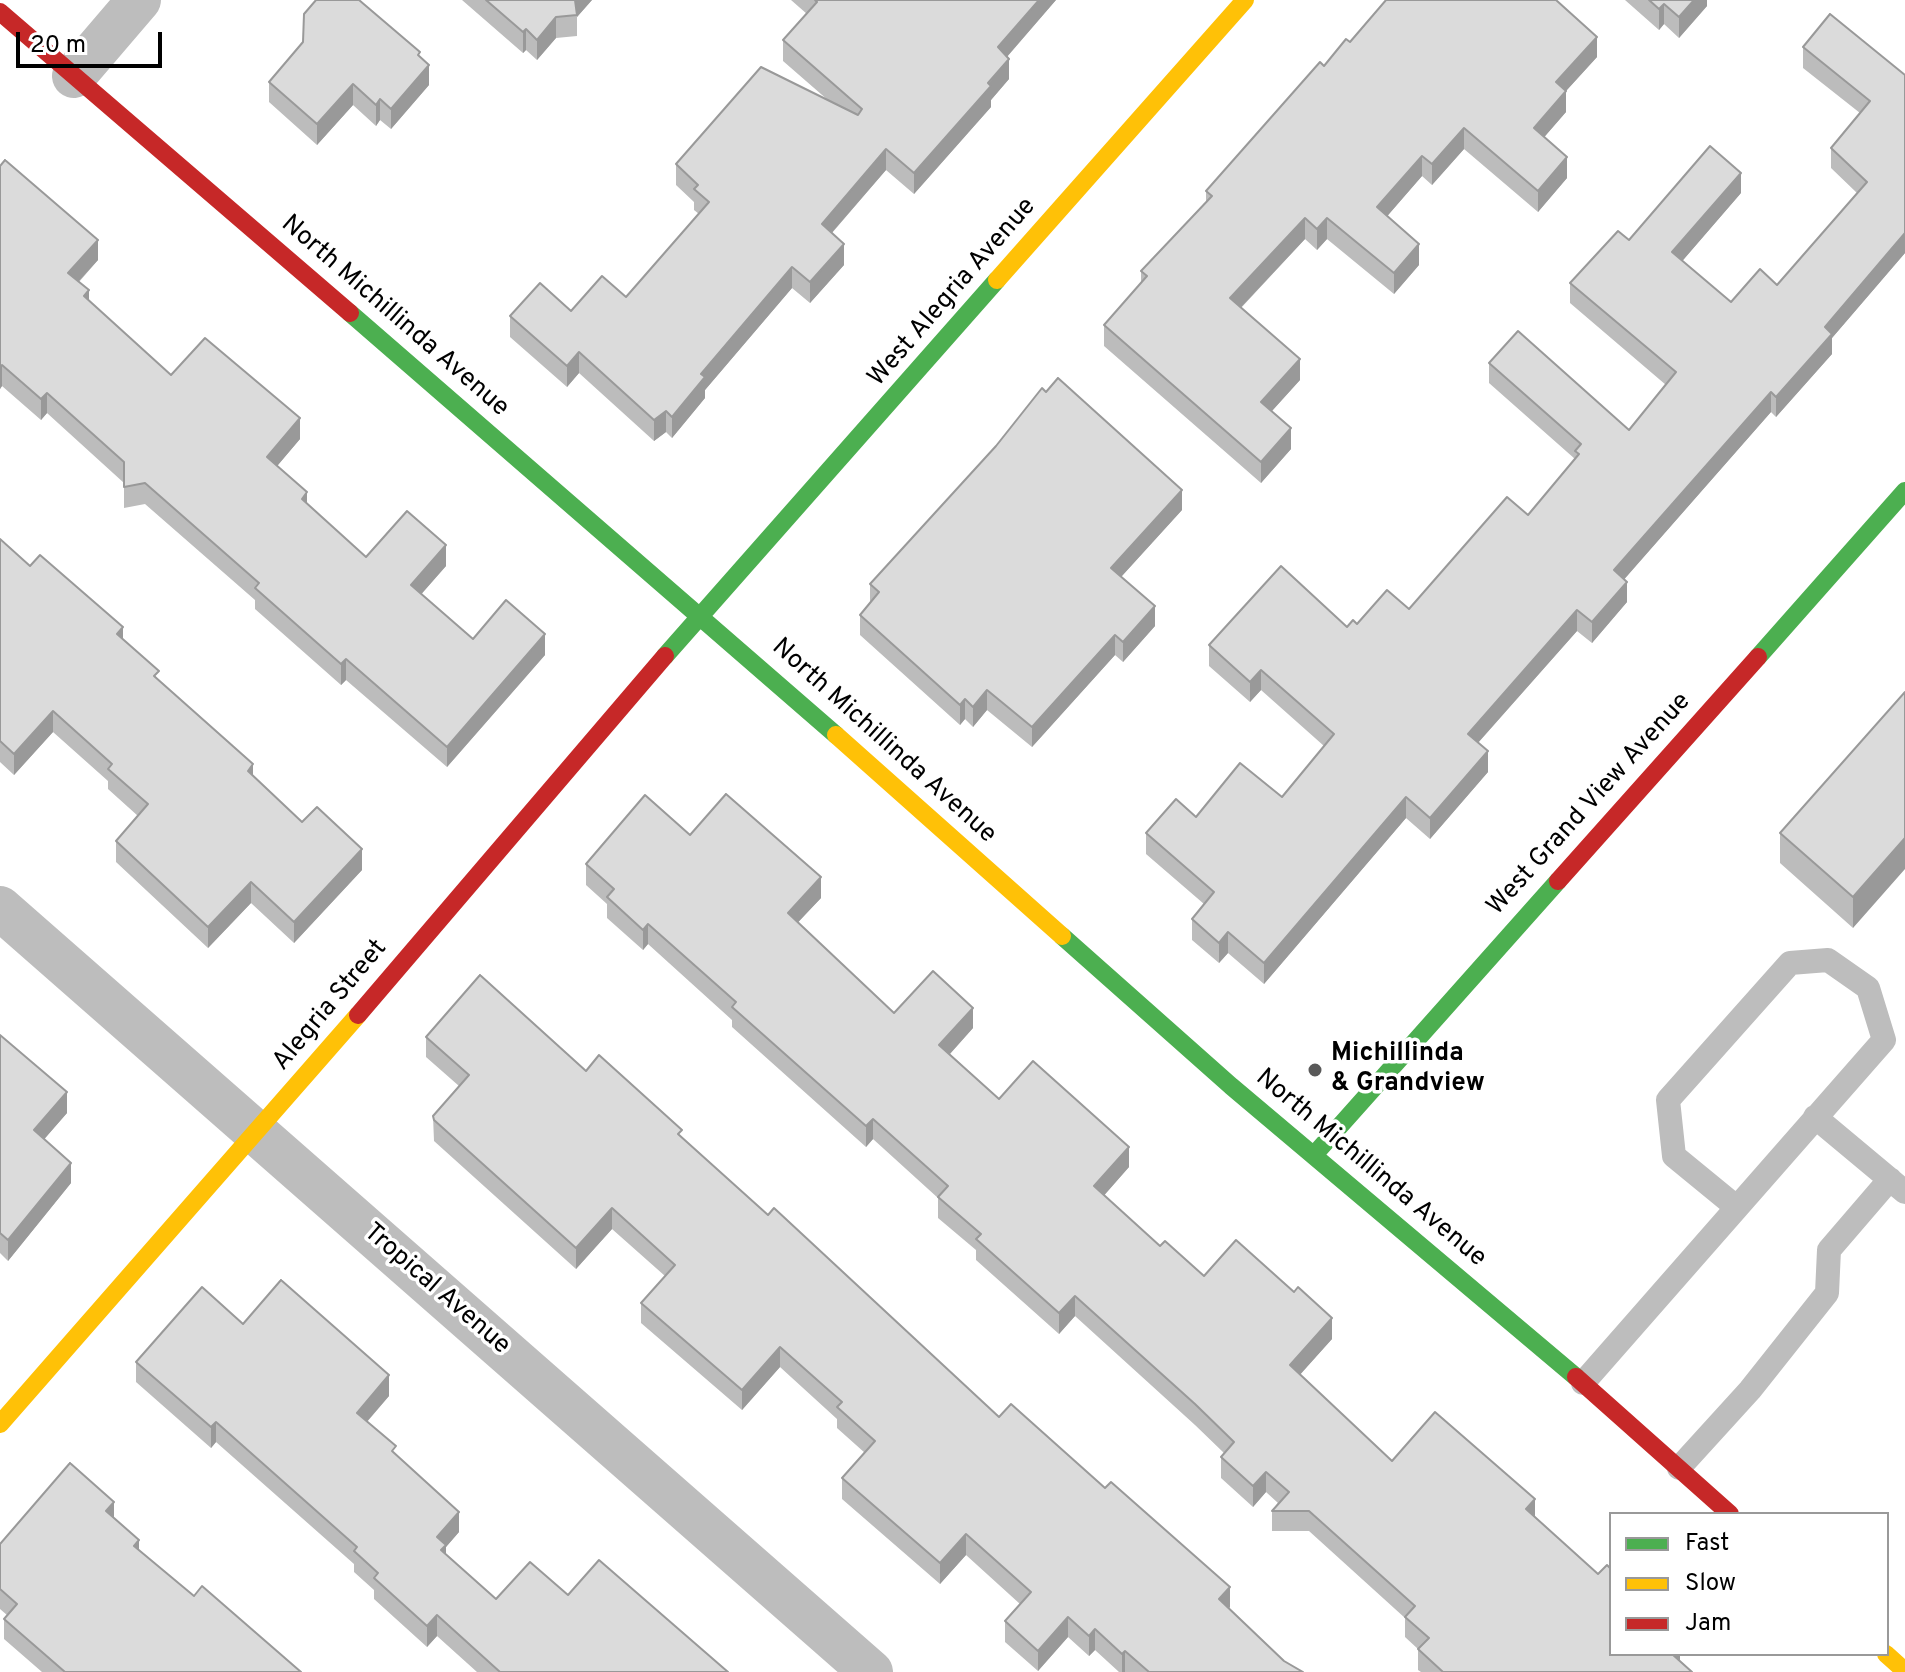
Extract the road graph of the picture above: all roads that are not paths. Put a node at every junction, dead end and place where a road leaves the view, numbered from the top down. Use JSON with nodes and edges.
{"nodes":[{"id":1,"x":139,"y":0,"type":"edge"},
{"id":2,"x":1245,"y":0,"type":"edge"},
{"id":3,"x":0,"y":12,"type":"edge"},
{"id":4,"x":74,"y":76,"type":"junction"},
{"id":5,"x":1905,"y":491,"type":"edge"},
{"id":6,"x":699,"y":620,"type":"junction"},
{"id":7,"x":0,"y":908,"type":"edge"},
{"id":8,"x":1815,"y":1117,"type":"junction"},
{"id":9,"x":257,"y":1134,"type":"junction"},
{"id":10,"x":1314,"y":1155,"type":"junction"},
{"id":11,"x":1898,"y":1186,"type":"edge"},
{"id":12,"x":1735,"y":1206,"type":"junction"},
{"id":13,"x":1583,"y":1383,"type":"junction"},
{"id":14,"x":0,"y":1424,"type":"edge"},
{"id":15,"x":1679,"y":1468,"type":"junction"},
{"id":16,"x":1728,"y":1512,"type":"edge"},
{"id":17,"x":1888,"y":1656,"type":"edge"},
{"id":18,"x":1905,"y":1671,"type":"edge"},
{"id":19,"x":871,"y":1672,"type":"edge"}],
"edges":[{"from":1,"to":4,"type":"street"},
{"from":2,"to":6,"type":"street","name":"West Alegria Avenue"},
{"from":3,"to":4,"type":"street","name":"North Michillinda Avenue"},
{"from":4,"to":6,"type":"street","name":"North Michillinda Avenue"},
{"from":5,"to":10,"type":"street","name":"West Grand View Avenue"},
{"from":6,"to":9,"type":"street","name":"Alegria Street"},
{"from":6,"to":10,"type":"street","name":"North Michillinda Avenue"},
{"from":7,"to":9,"type":"street","name":"Tropical Avenue"},
{"from":8,"to":11,"type":"lane"},
{"from":8,"to":12,"type":"lane"},
{"from":8,"to":12,"type":"lane"},
{"from":9,"to":14,"type":"street","name":"Alegria Street"},
{"from":9,"to":19,"type":"street","name":"Tropical Avenue"},
{"from":10,"to":13,"type":"street","name":"North Michillinda Avenue"},
{"from":11,"to":15,"type":"lane"},
{"from":12,"to":13,"type":"lane"},
{"from":13,"to":15,"type":"street","name":"North Michillinda Avenue"},
{"from":15,"to":16,"type":"street","name":"North Michillinda Avenue"},
{"from":17,"to":18,"type":"street"}]}
